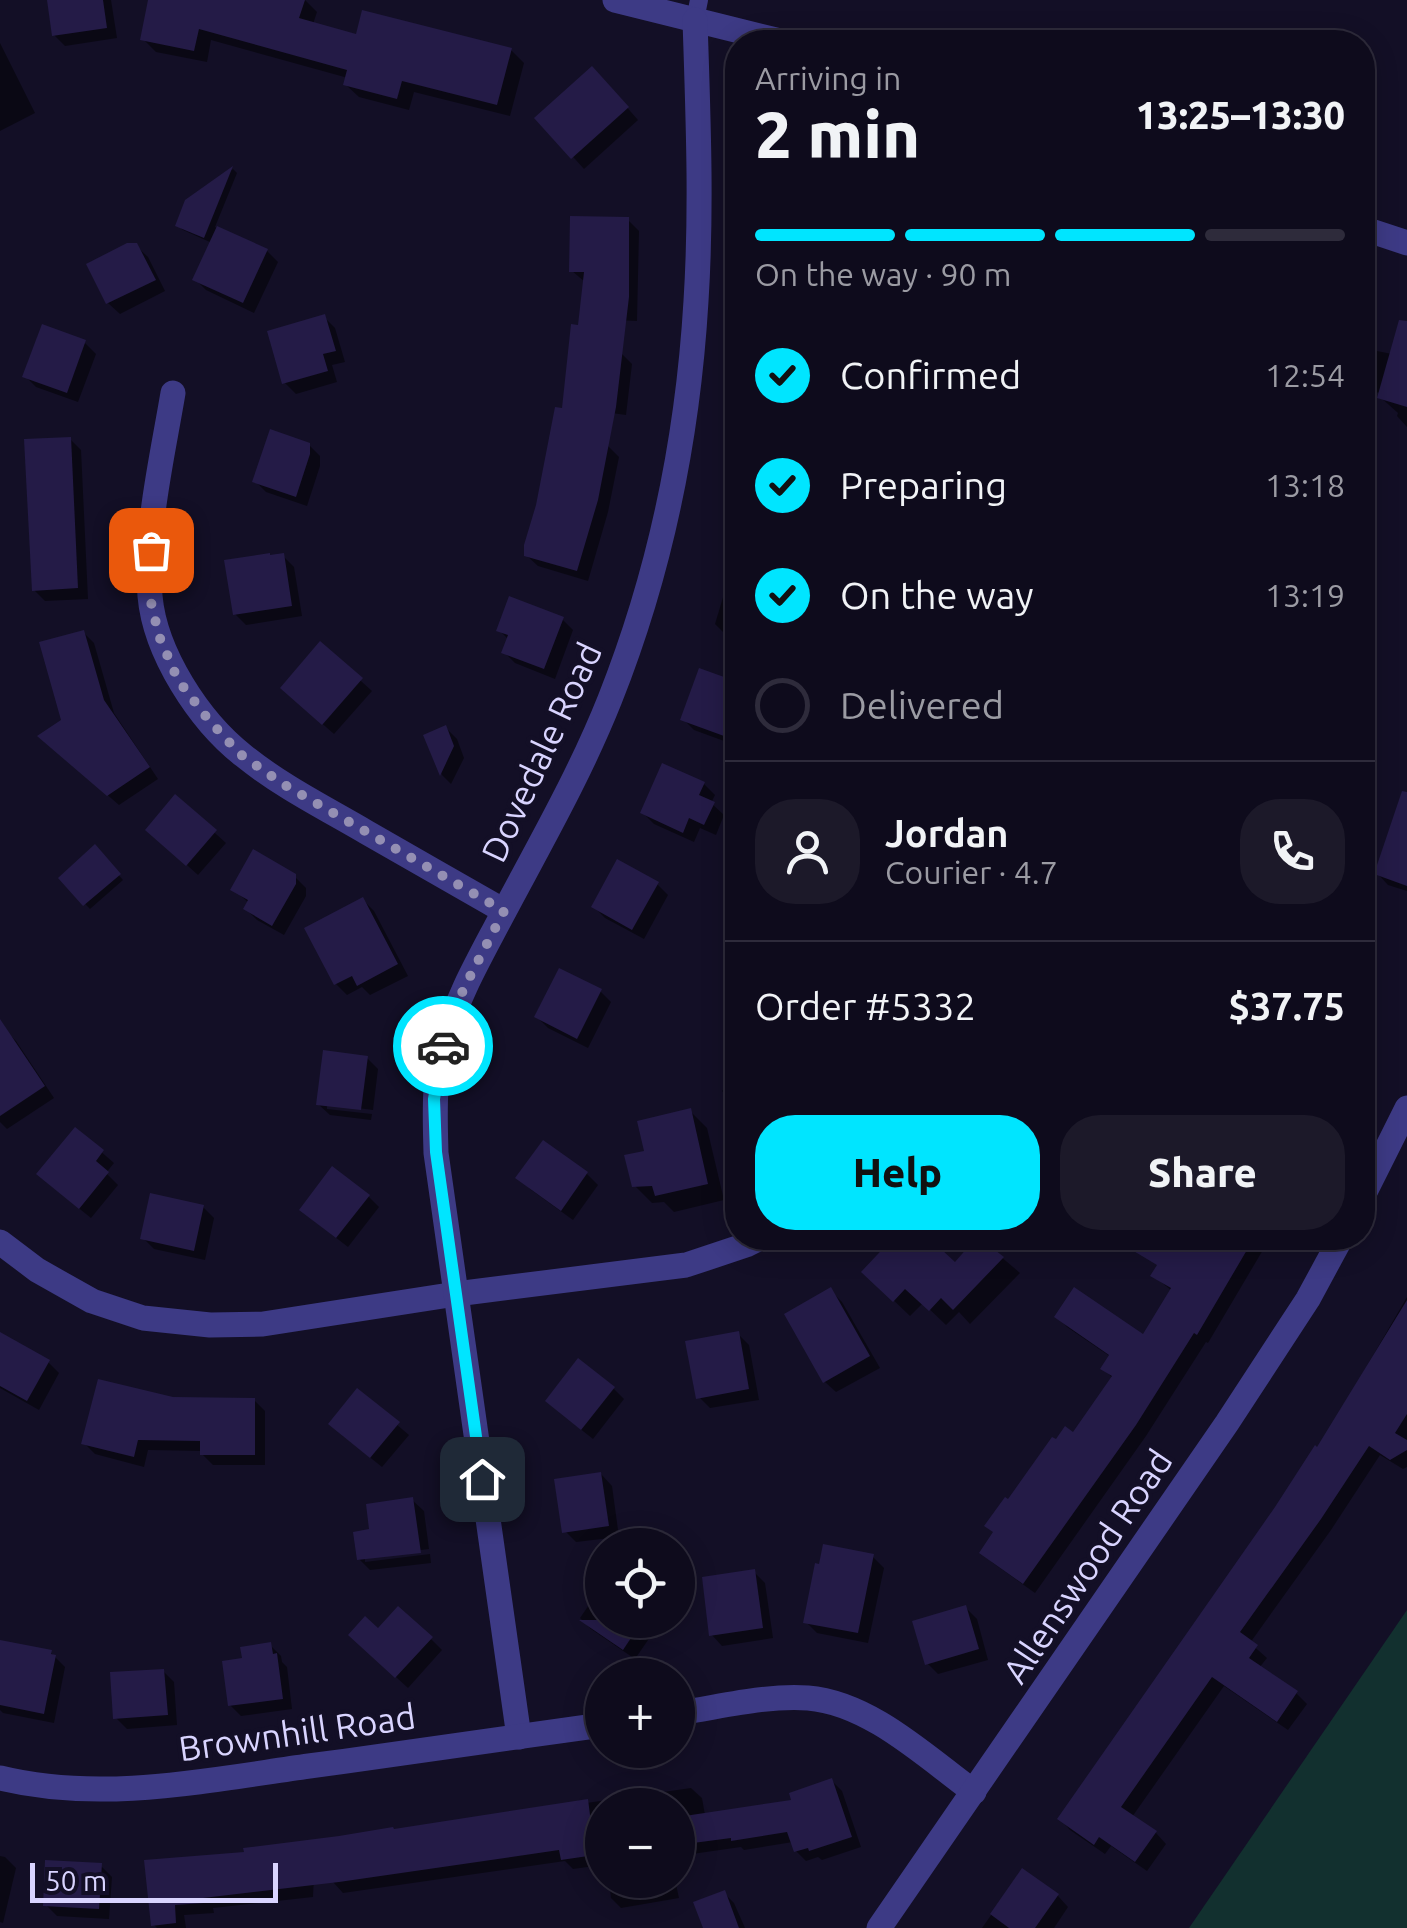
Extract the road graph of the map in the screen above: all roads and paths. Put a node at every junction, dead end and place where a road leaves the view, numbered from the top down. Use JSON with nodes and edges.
{"nodes":[{"id":1,"x":615,"y":0,"type":"edge"},
{"id":2,"x":698,"y":10,"type":"edge"},
{"id":3,"x":752,"y":30,"type":"edge"},
{"id":4,"x":1375,"y":232,"type":"edge"},
{"id":5,"x":1407,"y":243,"type":"edge"},
{"id":6,"x":174,"y":393,"type":"dead end"},
{"id":7,"x":504,"y":911,"type":"junction"},
{"id":8,"x":1407,"y":1108,"type":"edge"},
{"id":9,"x":1375,"y":1172,"type":"edge"},
{"id":10,"x":0,"y":1242,"type":"edge"},
{"id":11,"x":727,"y":1250,"type":"edge"},
{"id":12,"x":1335,"y":1250,"type":"edge"},
{"id":13,"x":456,"y":1294,"type":"junction"},
{"id":14,"x":695,"y":1711,"type":"edge"},
{"id":15,"x":585,"y":1727,"type":"edge"},
{"id":16,"x":519,"y":1737,"type":"junction"},
{"id":17,"x":0,"y":1778,"type":"edge"},
{"id":18,"x":974,"y":1792,"type":"junction"},
{"id":19,"x":879,"y":1928,"type":"edge"}],
"edges":[{"from":1,"to":2,"type":"street"},
{"from":2,"to":3,"type":"street"},
{"from":2,"to":7,"type":"street","name":"Dovedale Road"},
{"from":4,"to":5,"type":"street"},
{"from":6,"to":7,"type":"street"},
{"from":7,"to":13,"type":"street","name":"Dovedale Road"},
{"from":8,"to":9,"type":"street"},
{"from":10,"to":13,"type":"street"},
{"from":11,"to":13,"type":"street"},
{"from":12,"to":18,"type":"street","name":"Allenswood Road"},
{"from":13,"to":16,"type":"street","name":"Dovedale Road"},
{"from":14,"to":18,"type":"street"},
{"from":15,"to":16,"type":"street","name":"Brownhill Road"},
{"from":16,"to":17,"type":"street","name":"Brownhill Road"},
{"from":18,"to":19,"type":"street","name":"Allenswood Road"}]}
